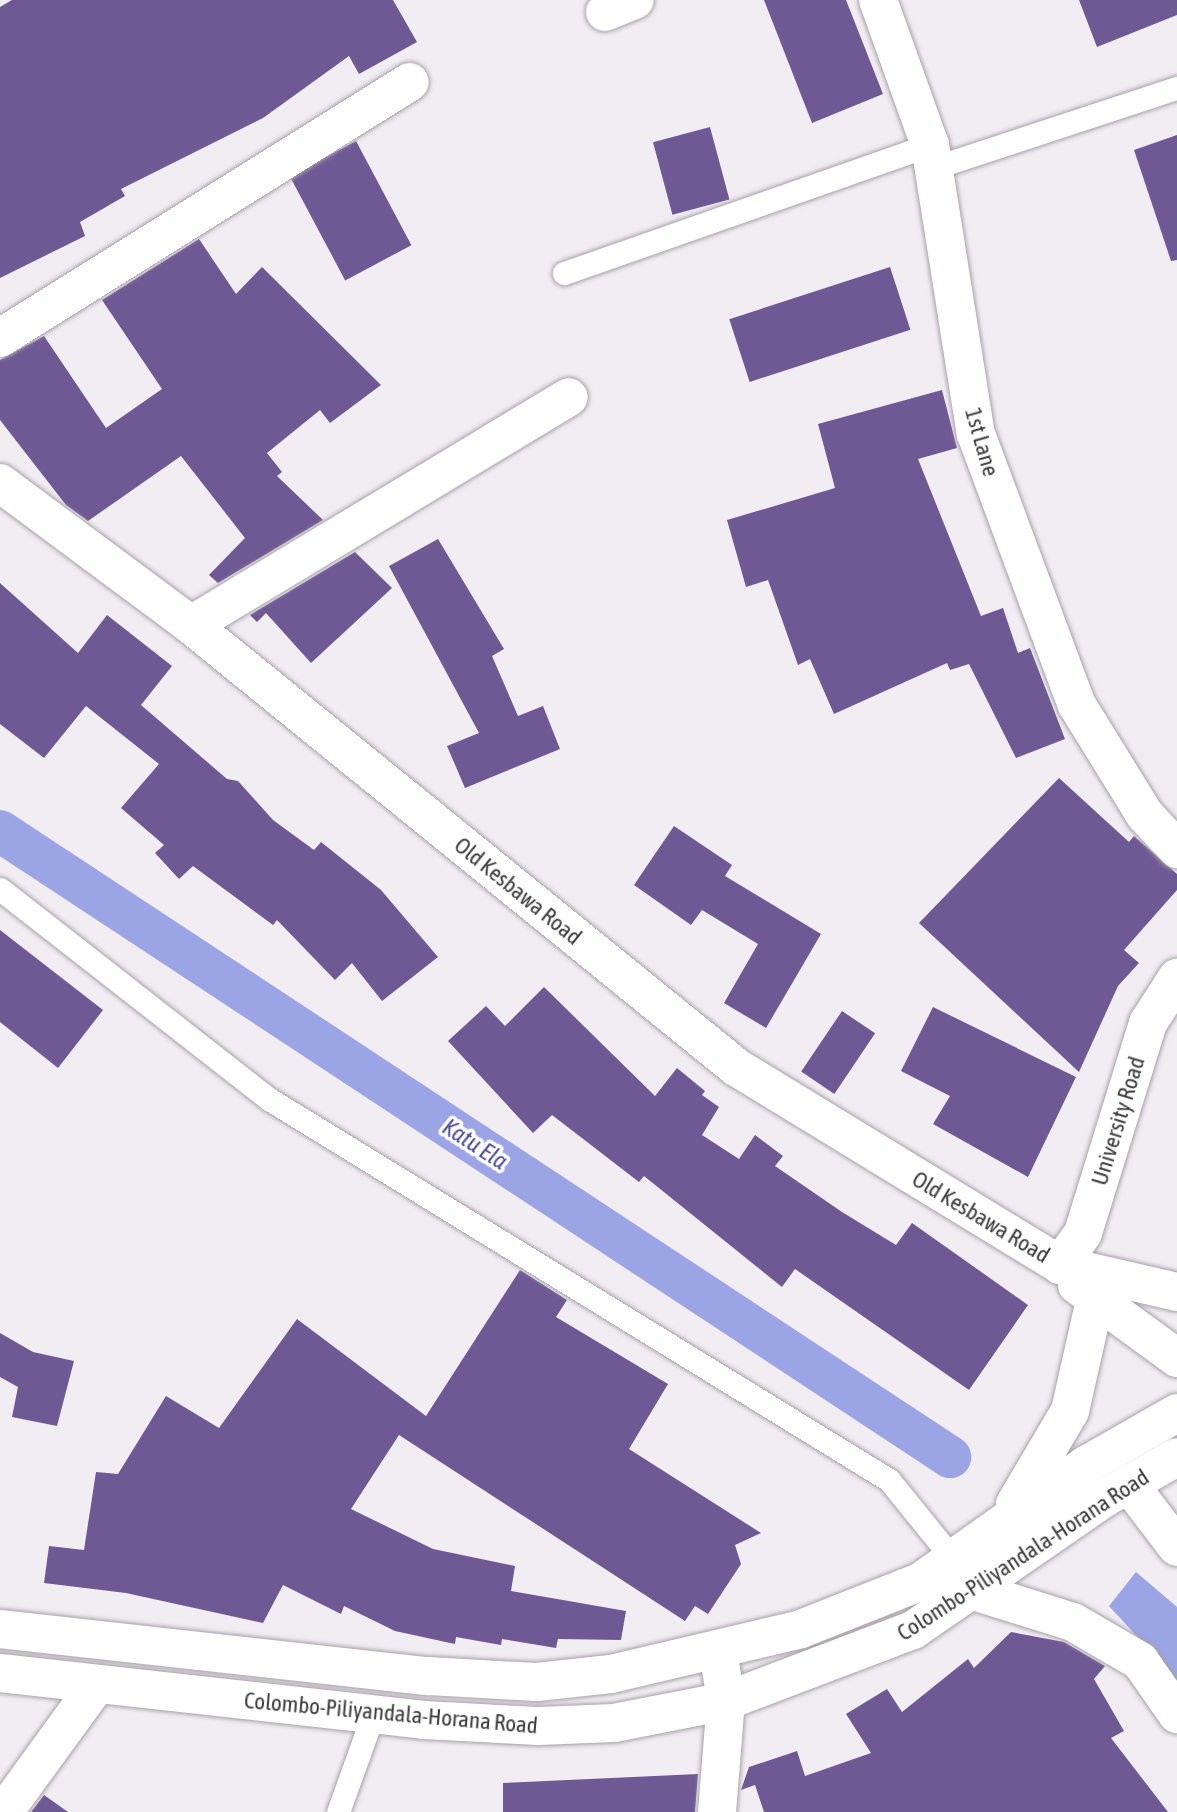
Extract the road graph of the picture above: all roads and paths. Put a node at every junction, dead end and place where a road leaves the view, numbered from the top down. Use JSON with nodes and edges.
{"nodes":[{"id":1,"x":878,"y":0,"type":"edge"},
{"id":2,"x":409,"y":82,"type":"dead end"},
{"id":3,"x":1177,"y":88,"type":"edge"},
{"id":4,"x":932,"y":156,"type":"junction"},
{"id":5,"x":564,"y":273,"type":"dead end"},
{"id":6,"x":0,"y":338,"type":"edge"},
{"id":7,"x":569,"y":397,"type":"dead end"},
{"id":8,"x":0,"y":483,"type":"edge"},
{"id":9,"x":191,"y":625,"type":"junction"},
{"id":10,"x":1177,"y":849,"type":"edge"},
{"id":11,"x":0,"y":889,"type":"edge"},
{"id":12,"x":1177,"y":978,"type":"edge"},
{"id":13,"x":1060,"y":1265,"type":"junction"},
{"id":14,"x":1177,"y":1292,"type":"edge"},
{"id":15,"x":1095,"y":1300,"type":"junction"},
{"id":16,"x":1177,"y":1358,"type":"edge"},
{"id":17,"x":1177,"y":1413,"type":"edge"},
{"id":18,"x":1177,"y":1457,"type":"edge"},
{"id":19,"x":1129,"y":1483,"type":"junction"},
{"id":20,"x":999,"y":1525,"type":"junction"},
{"id":21,"x":1177,"y":1547,"type":"edge"},
{"id":22,"x":953,"y":1559,"type":"junction"},
{"id":23,"x":974,"y":1591,"type":"junction"},
{"id":24,"x":0,"y":1629,"type":"edge"},
{"id":25,"x":718,"y":1650,"type":"junction"},
{"id":26,"x":0,"y":1673,"type":"edge"},
{"id":27,"x":97,"y":1684,"type":"junction"},
{"id":28,"x":726,"y":1701,"type":"junction"},
{"id":29,"x":1177,"y":1714,"type":"edge"},
{"id":30,"x":373,"y":1715,"type":"junction"},
{"id":31,"x":4,"y":1812,"type":"edge"},
{"id":32,"x":338,"y":1812,"type":"edge"},
{"id":33,"x":716,"y":1812,"type":"edge"}],
"edges":[{"from":1,"to":4,"type":"main road","name":"1st Lane"},
{"from":2,"to":6,"type":"main road"},
{"from":3,"to":4,"type":"lane"},
{"from":4,"to":5,"type":"lane"},
{"from":4,"to":10,"type":"main road","name":"1st Lane"},
{"from":7,"to":9,"type":"main road"},
{"from":8,"to":9,"type":"main road","name":"Old Kesbawa Road"},
{"from":9,"to":13,"type":"main road","name":"Old Kesbawa Road"},
{"from":11,"to":22,"type":"lane"},
{"from":12,"to":13,"type":"main road","name":"University Road"},
{"from":13,"to":14,"type":"main road","name":"Old Kesbawa Road"},
{"from":13,"to":15,"type":"main road","name":"Old Kesbawa Road"},
{"from":15,"to":16,"type":"main road","name":"Old Kesbawa Road"},
{"from":15,"to":20,"type":"main road"},
{"from":17,"to":20,"type":"main road","name":"Colombo-Piliyandala-Horana Road"},
{"from":18,"to":19,"type":"main road","name":"Colombo-Piliyandala-Horana Road"},
{"from":19,"to":21,"type":"main road"},
{"from":19,"to":23,"type":"main road","name":"Colombo-Piliyandala-Horana Road"},
{"from":20,"to":22,"type":"main road","name":"Colombo-Piliyandala-Horana Road"},
{"from":22,"to":25,"type":"main road","name":"Colombo-Piliyandala-Horana Road"},
{"from":23,"to":28,"type":"main road","name":"Colombo-Piliyandala-Horana Road"},
{"from":23,"to":29,"type":"main road"},
{"from":24,"to":25,"type":"main road","name":"Colombo-Piliyandala-Horana Road"},
{"from":25,"to":28,"type":"main road"},
{"from":26,"to":27,"type":"main road","name":"Colombo-Piliyandala-Horana Road"},
{"from":27,"to":30,"type":"main road","name":"Colombo-Piliyandala-Horana Road"},
{"from":27,"to":31,"type":"main road"},
{"from":28,"to":30,"type":"main road","name":"Colombo-Piliyandala-Horana Road"},
{"from":28,"to":33,"type":"main road"},
{"from":30,"to":32,"type":"lane"}]}
